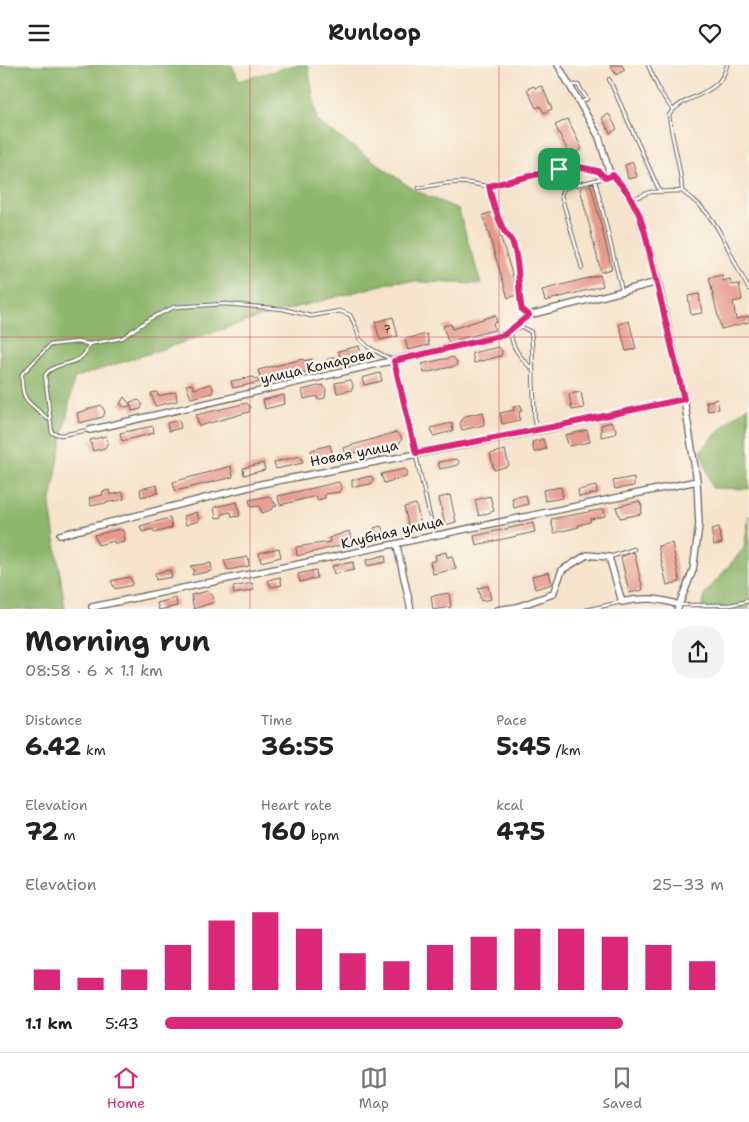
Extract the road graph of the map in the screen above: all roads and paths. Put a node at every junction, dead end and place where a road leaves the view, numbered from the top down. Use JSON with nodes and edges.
{"nodes":[{"id":1,"x":558,"y":65,"type":"edge"},
{"id":2,"x":648,"y":65,"type":"edge"},
{"id":3,"x":727,"y":65,"type":"edge"},
{"id":4,"x":608,"y":79,"type":"dead end"},
{"id":5,"x":569,"y":85,"type":"junction"},
{"id":6,"x":579,"y":104,"type":"junction"},
{"id":7,"x":672,"y":110,"type":"junction"},
{"id":8,"x":613,"y":175,"type":"junction"},
{"id":9,"x":606,"y":178,"type":"junction"},
{"id":10,"x":595,"y":180,"type":"junction"},
{"id":11,"x":489,"y":186,"type":"junction"},
{"id":12,"x":419,"y":188,"type":"dead end"},
{"id":13,"x":660,"y":191,"type":"junction"},
{"id":14,"x":682,"y":191,"type":"junction"},
{"id":15,"x":631,"y":199,"type":"junction"},
{"id":16,"x":582,"y":268,"type":"dead end"},
{"id":17,"x":658,"y":282,"type":"junction"},
{"id":18,"x":749,"y":289,"type":"edge"},
{"id":19,"x":622,"y":291,"type":"junction"},
{"id":20,"x":529,"y":315,"type":"junction"},
{"id":21,"x":519,"y":325,"type":"junction"},
{"id":22,"x":511,"y":331,"type":"junction"},
{"id":23,"x":89,"y":344,"type":"junction"},
{"id":24,"x":394,"y":361,"type":"junction"},
{"id":25,"x":532,"y":369,"type":"junction"},
{"id":26,"x":684,"y":399,"type":"junction"},
{"id":27,"x":50,"y":420,"type":"junction"},
{"id":28,"x":90,"y":430,"type":"joint"},
{"id":29,"x":534,"y":431,"type":"junction"},
{"id":30,"x":416,"y":453,"type":"junction"},
{"id":31,"x":697,"y":481,"type":"junction"},
{"id":32,"x":60,"y":535,"type":"dead end"},
{"id":33,"x":434,"y":535,"type":"junction"},
{"id":34,"x":396,"y":546,"type":"junction"},
{"id":35,"x":634,"y":549,"type":"dead end"},
{"id":36,"x":609,"y":557,"type":"junction"},
{"id":37,"x":749,"y":601,"type":"edge"},
{"id":38,"x":622,"y":602,"type":"junction"},
{"id":39,"x":92,"y":607,"type":"dead end"},
{"id":40,"x":678,"y":607,"type":"edge"},
{"id":41,"x":411,"y":609,"type":"edge"},
{"id":42,"x":497,"y":609,"type":"edge"},
{"id":43,"x":586,"y":609,"type":"edge"}],
"edges":[{"from":1,"to":5,"type":"street"},
{"from":2,"to":7,"type":"lane"},
{"from":3,"to":7,"type":"lane"},
{"from":4,"to":13,"type":"lane"},
{"from":5,"to":6,"type":"street"},
{"from":5,"to":6,"type":"lane"},
{"from":6,"to":8,"type":"street"},
{"from":7,"to":14,"type":"lane"},
{"from":8,"to":9,"type":"lane"},
{"from":8,"to":15,"type":"street"},
{"from":9,"to":10,"type":"lane"},
{"from":9,"to":11,"type":"lane"},
{"from":10,"to":16,"type":"lane"},
{"from":10,"to":19,"type":"lane"},
{"from":11,"to":12,"type":"lane"},
{"from":11,"to":20,"type":"lane"},
{"from":13,"to":14,"type":"lane"},
{"from":13,"to":15,"type":"lane"},
{"from":14,"to":18,"type":"lane"},
{"from":15,"to":17,"type":"street"},
{"from":17,"to":19,"type":"street"},
{"from":17,"to":26,"type":"street"},
{"from":19,"to":20,"type":"street"},
{"from":20,"to":21,"type":"street","name":"улица Комарова"},
{"from":21,"to":22,"type":"street","name":"улица Комарова"},
{"from":21,"to":25,"type":"lane"},
{"from":22,"to":24,"type":"street","name":"улица Комарова"},
{"from":22,"to":25,"type":"lane"},
{"from":23,"to":24,"type":"lane"},
{"from":23,"to":27,"type":"lane"},
{"from":23,"to":27,"type":"lane"},
{"from":24,"to":28,"type":"street","name":"улица Комарова"},
{"from":24,"to":30,"type":"lane"},
{"from":25,"to":29,"type":"lane"},
{"from":26,"to":29,"type":"street","name":"Новая улица"},
{"from":26,"to":31,"type":"street"},
{"from":27,"to":28,"type":"lane"},
{"from":29,"to":30,"type":"street","name":"Новая улица"},
{"from":30,"to":32,"type":"street","name":"Новая улица"},
{"from":30,"to":33,"type":"lane"},
{"from":31,"to":33,"type":"street","name":"Клубная улица"},
{"from":31,"to":40,"type":"street"},
{"from":33,"to":34,"type":"street","name":"Клубная улица"},
{"from":34,"to":39,"type":"street","name":"Клубная улица"},
{"from":34,"to":41,"type":"street"},
{"from":35,"to":36,"type":"lane"},
{"from":36,"to":38,"type":"street"},
{"from":36,"to":42,"type":"street"},
{"from":37,"to":40,"type":"lane"},
{"from":38,"to":40,"type":"street"},
{"from":38,"to":43,"type":"lane"}]}
